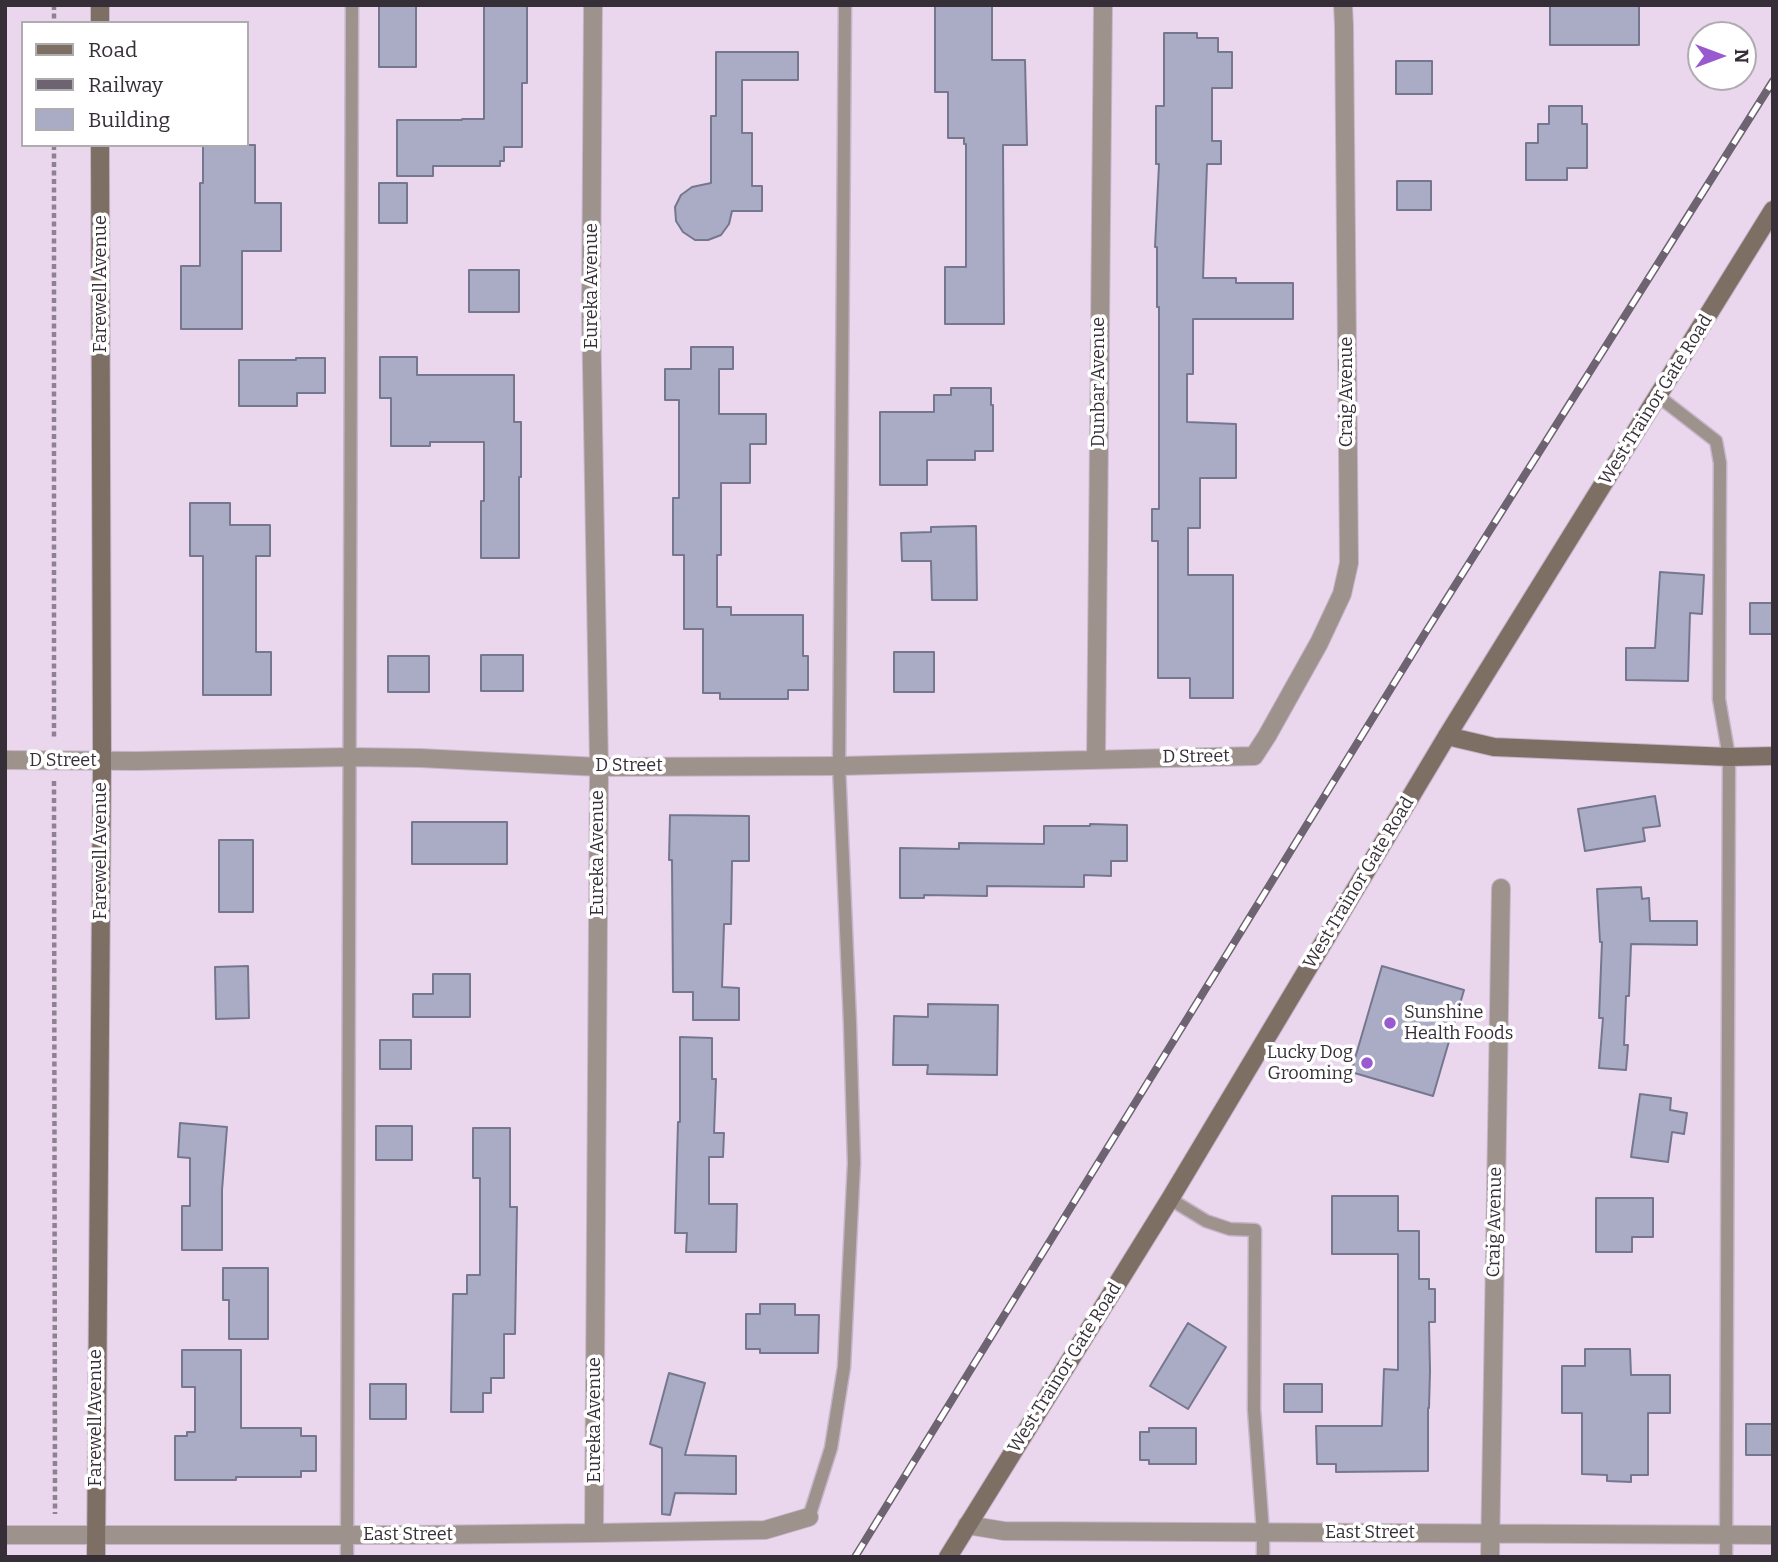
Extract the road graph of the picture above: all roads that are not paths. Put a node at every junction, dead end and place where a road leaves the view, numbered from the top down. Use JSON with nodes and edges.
{"nodes":[{"id":1,"x":352,"y":5,"type":"edge"},
{"id":2,"x":593,"y":5,"type":"edge"},
{"id":3,"x":845,"y":5,"type":"edge"},
{"id":4,"x":1103,"y":5,"type":"edge"},
{"id":5,"x":1343,"y":5,"type":"edge"},
{"id":6,"x":100,"y":147,"type":"edge"},
{"id":7,"x":1773,"y":210,"type":"edge"},
{"id":8,"x":1658,"y":396,"type":"junction"},
{"id":9,"x":1447,"y":736,"type":"junction"},
{"id":10,"x":1254,"y":756,"type":"joint"},
{"id":11,"x":1773,"y":756,"type":"edge"},
{"id":12,"x":350,"y":757,"type":"junction"},
{"id":13,"x":1729,"y":757,"type":"junction"},
{"id":14,"x":1096,"y":759,"type":"junction"},
{"id":15,"x":5,"y":760,"type":"edge"},
{"id":16,"x":102,"y":761,"type":"junction"},
{"id":17,"x":839,"y":766,"type":"junction"},
{"id":18,"x":599,"y":767,"type":"junction"},
{"id":19,"x":1501,"y":888,"type":"dead end"},
{"id":20,"x":1170,"y":1199,"type":"junction"},
{"id":21,"x":808,"y":1517,"type":"joint"},
{"id":22,"x":967,"y":1525,"type":"junction"},
{"id":23,"x":1263,"y":1533,"type":"junction"},
{"id":24,"x":95,"y":1534,"type":"junction"},
{"id":25,"x":594,"y":1534,"type":"junction"},
{"id":26,"x":1490,"y":1534,"type":"junction"},
{"id":27,"x":5,"y":1535,"type":"edge"},
{"id":28,"x":347,"y":1535,"type":"junction"},
{"id":29,"x":1725,"y":1535,"type":"junction"},
{"id":30,"x":1773,"y":1535,"type":"edge"},
{"id":31,"x":96,"y":1557,"type":"edge"},
{"id":32,"x":347,"y":1557,"type":"edge"},
{"id":33,"x":948,"y":1557,"type":"edge"},
{"id":34,"x":1263,"y":1557,"type":"edge"},
{"id":35,"x":1490,"y":1557,"type":"edge"},
{"id":36,"x":1726,"y":1557,"type":"edge"}],
"edges":[{"from":1,"to":12,"type":"lane"},
{"from":2,"to":18,"type":"street","name":"Eureka Avenue"},
{"from":3,"to":17,"type":"lane"},
{"from":4,"to":14,"type":"street","name":"Dunbar Avenue"},
{"from":5,"to":10,"type":"street","name":"Craig Avenue"},
{"from":6,"to":16,"type":"street","name":"Farewell Avenue"},
{"from":7,"to":8,"type":"street","name":"West Trainor Gate Road"},
{"from":8,"to":9,"type":"street","name":"West Trainor Gate Road"},
{"from":8,"to":13,"type":"lane"},
{"from":9,"to":13,"type":"street"},
{"from":9,"to":20,"type":"street","name":"West Trainor Gate Road"},
{"from":10,"to":14,"type":"street","name":"D Street"},
{"from":11,"to":13,"type":"street"},
{"from":12,"to":16,"type":"street","name":"D Street"},
{"from":12,"to":18,"type":"street","name":"D Street"},
{"from":12,"to":28,"type":"lane"},
{"from":13,"to":29,"type":"lane"},
{"from":14,"to":17,"type":"street","name":"D Street"},
{"from":15,"to":16,"type":"street","name":"D Street"},
{"from":16,"to":24,"type":"street","name":"Farewell Avenue"},
{"from":17,"to":18,"type":"street","name":"D Street"},
{"from":17,"to":21,"type":"lane"},
{"from":18,"to":25,"type":"street","name":"Eureka Avenue"},
{"from":19,"to":26,"type":"street","name":"Craig Avenue"},
{"from":20,"to":22,"type":"street","name":"West Trainor Gate Road"},
{"from":20,"to":23,"type":"lane"},
{"from":21,"to":25,"type":"street","name":"East Street"},
{"from":22,"to":23,"type":"street","name":"East Street"},
{"from":22,"to":33,"type":"street","name":"West Trainor Gate Road"},
{"from":23,"to":26,"type":"street","name":"East Street"},
{"from":23,"to":34,"type":"lane"},
{"from":24,"to":27,"type":"street","name":"East Street"},
{"from":24,"to":28,"type":"street","name":"East Street"},
{"from":24,"to":31,"type":"street","name":"Farewell Avenue"},
{"from":25,"to":28,"type":"street","name":"East Street"},
{"from":26,"to":29,"type":"street","name":"East Street"},
{"from":26,"to":35,"type":"street","name":"Craig Avenue"},
{"from":28,"to":32,"type":"lane"},
{"from":29,"to":30,"type":"street","name":"East Street"},
{"from":29,"to":36,"type":"lane"}]}
